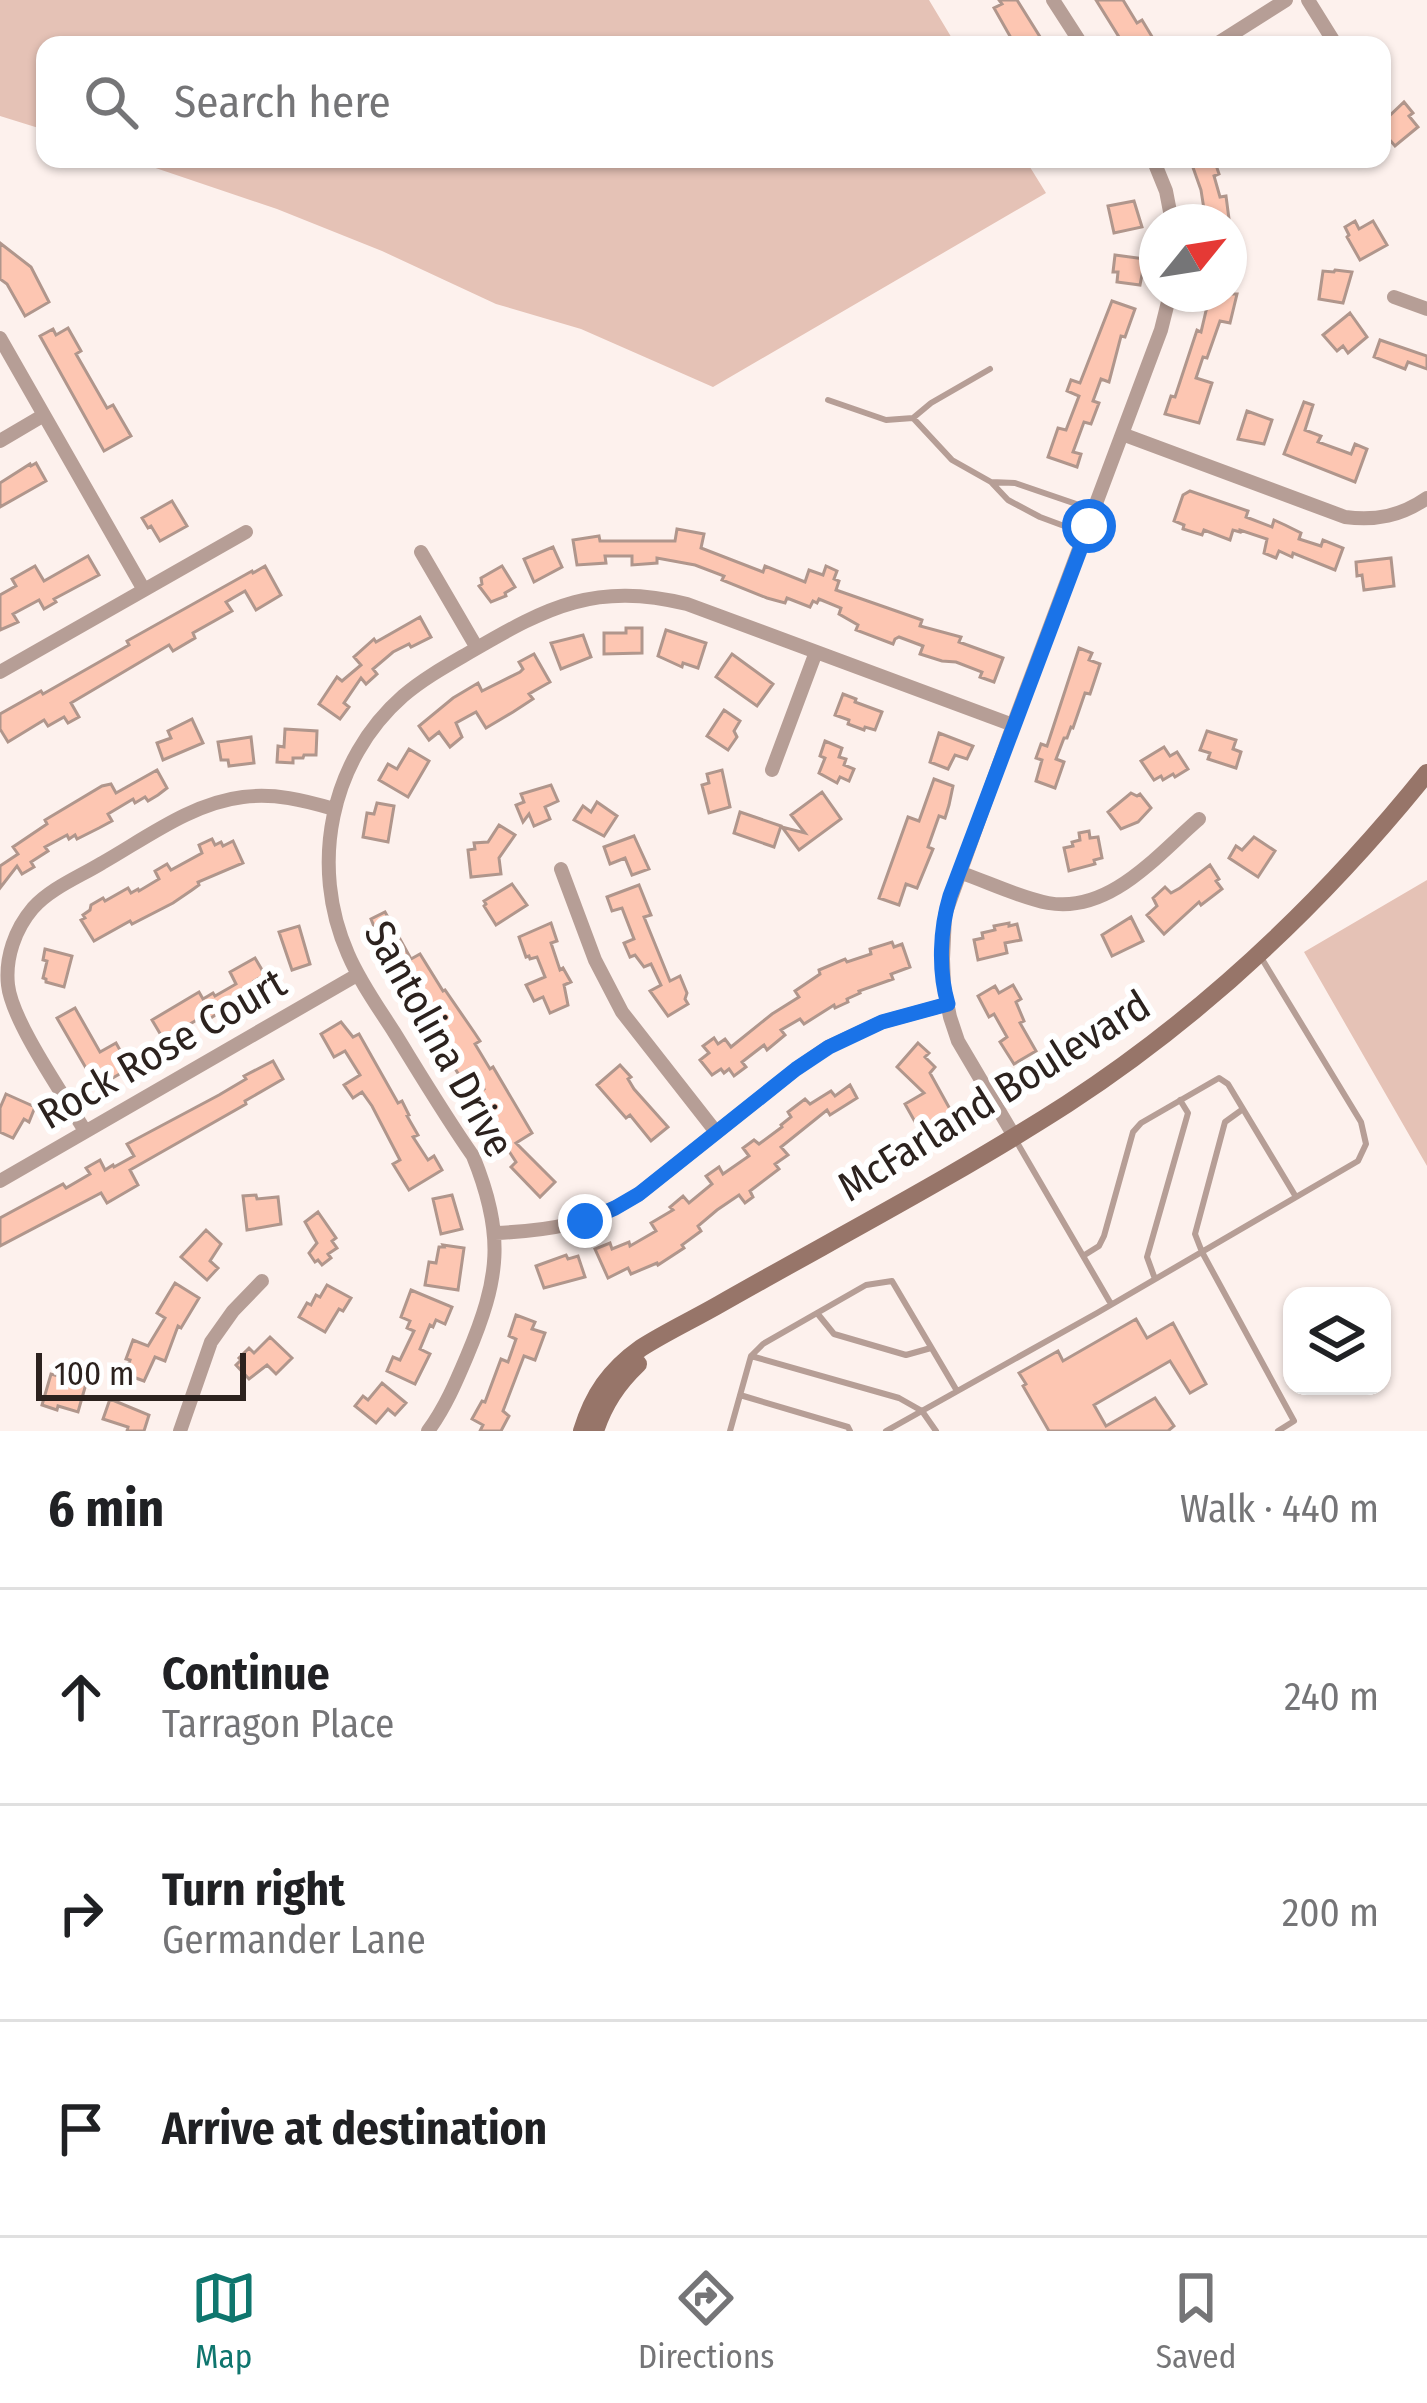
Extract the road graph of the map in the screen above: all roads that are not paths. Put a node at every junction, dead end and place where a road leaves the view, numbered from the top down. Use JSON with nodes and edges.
{"nodes":[{"id":1,"x":1053,"y":0,"type":"edge"},
{"id":2,"x":1286,"y":0,"type":"edge"},
{"id":3,"x":1308,"y":0,"type":"edge"},
{"id":4,"x":1076,"y":36,"type":"edge"},
{"id":5,"x":1229,"y":36,"type":"edge"},
{"id":6,"x":1330,"y":36,"type":"edge"},
{"id":7,"x":1157,"y":168,"type":"edge"},
{"id":8,"x":1169,"y":204,"type":"edge"},
{"id":9,"x":1394,"y":297,"type":"dead end"},
{"id":10,"x":1427,"y":309,"type":"edge"},
{"id":11,"x":1166,"y":312,"type":"edge"},
{"id":12,"x":0,"y":338,"type":"edge"},
{"id":13,"x":989,"y":369,"type":"dead end"},
{"id":14,"x":828,"y":400,"type":"dead end"},
{"id":15,"x":44,"y":415,"type":"junction"},
{"id":16,"x":913,"y":418,"type":"junction"},
{"id":17,"x":1122,"y":434,"type":"junction"},
{"id":18,"x":0,"y":441,"type":"edge"},
{"id":19,"x":991,"y":482,"type":"junction"},
{"id":20,"x":1427,"y":498,"type":"edge"},
{"id":21,"x":1095,"y":511,"type":"junction"},
{"id":22,"x":246,"y":532,"type":"dead end"},
{"id":23,"x":1086,"y":534,"type":"junction"},
{"id":24,"x":421,"y":552,"type":"dead end"},
{"id":25,"x":144,"y":590,"type":"junction"},
{"id":26,"x":477,"y":648,"type":"junction"},
{"id":27,"x":816,"y":652,"type":"junction"},
{"id":28,"x":0,"y":672,"type":"edge"},
{"id":29,"x":1013,"y":725,"type":"junction"},
{"id":30,"x":772,"y":770,"type":"dead end"},
{"id":31,"x":1427,"y":773,"type":"edge"},
{"id":32,"x":334,"y":809,"type":"junction"},
{"id":33,"x":1199,"y":819,"type":"dead end"},
{"id":34,"x":561,"y":869,"type":"dead end"},
{"id":35,"x":959,"y":872,"type":"junction"},
{"id":36,"x":1260,"y":954,"type":"junction"},
{"id":37,"x":357,"y":975,"type":"junction"},
{"id":38,"x":948,"y":1004,"type":"junction"},
{"id":39,"x":1180,"y":1100,"type":"junction"},
{"id":40,"x":1244,"y":1109,"type":"junction"},
{"id":41,"x":85,"y":1131,"type":"junction"},
{"id":42,"x":716,"y":1132,"type":"junction"},
{"id":43,"x":1014,"y":1136,"type":"junction"},
{"id":44,"x":0,"y":1181,"type":"edge"},
{"id":45,"x":1296,"y":1197,"type":"junction"},
{"id":46,"x":495,"y":1233,"type":"junction"},
{"id":47,"x":1202,"y":1252,"type":"junction"},
{"id":48,"x":1083,"y":1256,"type":"junction"},
{"id":49,"x":1156,"y":1279,"type":"junction"},
{"id":50,"x":262,"y":1282,"type":"dead end"},
{"id":51,"x":1112,"y":1305,"type":"junction"},
{"id":52,"x":817,"y":1313,"type":"junction"},
{"id":53,"x":666,"y":1335,"type":"junction"},
{"id":54,"x":931,"y":1348,"type":"junction"},
{"id":55,"x":751,"y":1356,"type":"junction"},
{"id":56,"x":957,"y":1391,"type":"junction"},
{"id":57,"x":740,"y":1395,"type":"junction"},
{"id":58,"x":922,"y":1411,"type":"junction"},
{"id":59,"x":889,"y":1430,"type":"edge"},
{"id":60,"x":180,"y":1431,"type":"edge"},
{"id":61,"x":428,"y":1431,"type":"edge"},
{"id":62,"x":582,"y":1431,"type":"edge"},
{"id":63,"x":595,"y":1431,"type":"edge"},
{"id":64,"x":730,"y":1431,"type":"edge"},
{"id":65,"x":850,"y":1431,"type":"edge"},
{"id":66,"x":936,"y":1431,"type":"edge"},
{"id":67,"x":1278,"y":1431,"type":"edge"}],
"edges":[{"from":1,"to":4,"type":"street"},
{"from":2,"to":5,"type":"street"},
{"from":3,"to":6,"type":"street"},
{"from":7,"to":8,"type":"street"},
{"from":9,"to":10,"type":"street"},
{"from":11,"to":17,"type":"street"},
{"from":12,"to":15,"type":"street"},
{"from":13,"to":16,"type":"lane"},
{"from":14,"to":16,"type":"lane"},
{"from":15,"to":18,"type":"street"},
{"from":15,"to":25,"type":"street"},
{"from":16,"to":19,"type":"lane"},
{"from":17,"to":20,"type":"street"},
{"from":17,"to":21,"type":"street"},
{"from":19,"to":21,"type":"lane"},
{"from":19,"to":23,"type":"lane"},
{"from":21,"to":23,"type":"street"},
{"from":22,"to":25,"type":"street"},
{"from":23,"to":29,"type":"street"},
{"from":24,"to":26,"type":"street"},
{"from":25,"to":28,"type":"street"},
{"from":26,"to":27,"type":"street","name":"Santolina Drive"},
{"from":26,"to":32,"type":"street","name":"Santolina Drive"},
{"from":27,"to":29,"type":"street","name":"Santolina Drive"},
{"from":27,"to":30,"type":"street"},
{"from":29,"to":35,"type":"street"},
{"from":31,"to":36,"type":"street","name":"McFarland Boulevard"},
{"from":32,"to":37,"type":"street","name":"Santolina Drive"},
{"from":32,"to":41,"type":"street"},
{"from":33,"to":35,"type":"street"},
{"from":34,"to":42,"type":"street"},
{"from":35,"to":38,"type":"street"},
{"from":36,"to":43,"type":"street","name":"McFarland Boulevard"},
{"from":36,"to":45,"type":"lane"},
{"from":37,"to":41,"type":"street","name":"Rock Rose Court"},
{"from":37,"to":46,"type":"street","name":"Santolina Drive"},
{"from":38,"to":42,"type":"street"},
{"from":38,"to":43,"type":"street"},
{"from":39,"to":40,"type":"lane"},
{"from":39,"to":48,"type":"lane"},
{"from":39,"to":49,"type":"lane"},
{"from":40,"to":45,"type":"lane"},
{"from":40,"to":47,"type":"lane"},
{"from":41,"to":44,"type":"street","name":"Rock Rose Court"},
{"from":42,"to":46,"type":"street"},
{"from":43,"to":48,"type":"lane"},
{"from":43,"to":53,"type":"street","name":"McFarland Boulevard"},
{"from":45,"to":47,"type":"lane"},
{"from":46,"to":61,"type":"street","name":"Santolina Drive"},
{"from":47,"to":49,"type":"lane"},
{"from":47,"to":67,"type":"lane"},
{"from":48,"to":51,"type":"lane"},
{"from":49,"to":51,"type":"lane"},
{"from":50,"to":60,"type":"street"},
{"from":51,"to":56,"type":"lane"},
{"from":52,"to":54,"type":"lane"},
{"from":52,"to":54,"type":"lane"},
{"from":52,"to":55,"type":"lane"},
{"from":53,"to":62,"type":"street","name":"McFarland Boulevard"},
{"from":53,"to":63,"type":"street","name":"McFarland Boulevard"},
{"from":54,"to":56,"type":"lane"},
{"from":55,"to":57,"type":"lane"},
{"from":55,"to":58,"type":"lane"},
{"from":56,"to":58,"type":"lane"},
{"from":57,"to":64,"type":"lane"},
{"from":57,"to":65,"type":"lane"},
{"from":58,"to":59,"type":"lane"},
{"from":58,"to":66,"type":"lane"}]}
